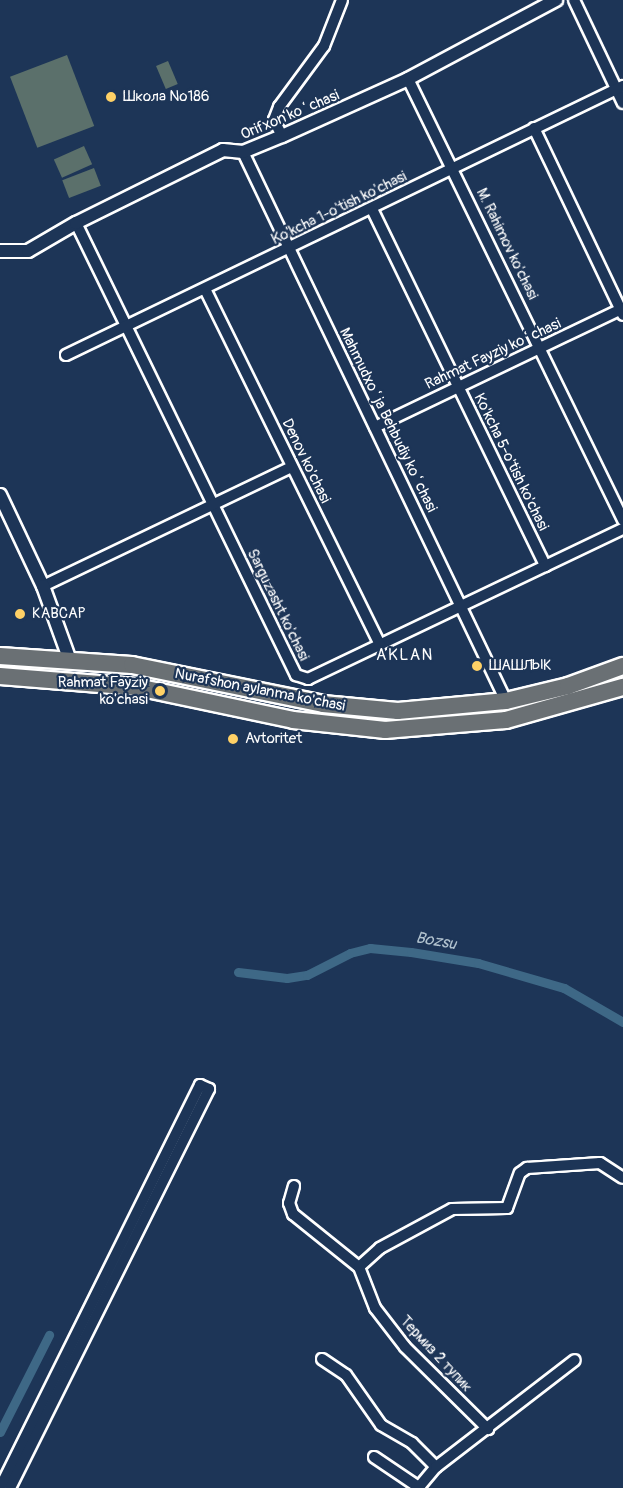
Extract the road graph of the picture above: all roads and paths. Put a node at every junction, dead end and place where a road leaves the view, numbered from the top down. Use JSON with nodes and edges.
{"nodes":[{"id":1,"x":342,"y":0,"type":"edge"},
{"id":2,"x":556,"y":0,"type":"edge"},
{"id":3,"x":574,"y":0,"type":"edge"},
{"id":4,"x":408,"y":78,"type":"junction"},
{"id":5,"x":620,"y":87,"type":"edge"},
{"id":6,"x":623,"y":104,"type":"edge"},
{"id":7,"x":534,"y":128,"type":"junction"},
{"id":8,"x":282,"y":136,"type":"junction"},
{"id":9,"x":243,"y":152,"type":"junction"},
{"id":10,"x":454,"y":169,"type":"junction"},
{"id":11,"x":372,"y":209,"type":"junction"},
{"id":12,"x":76,"y":222,"type":"junction"},
{"id":13,"x":289,"y":249,"type":"junction"},
{"id":14,"x":0,"y":250,"type":"edge"},
{"id":15,"x":205,"y":289,"type":"junction"},
{"id":16,"x":622,"y":311,"type":"edge"},
{"id":17,"x":126,"y":327,"type":"junction"},
{"id":18,"x":541,"y":349,"type":"junction"},
{"id":19,"x":66,"y":355,"type":"dead end"},
{"id":20,"x":457,"y":387,"type":"junction"},
{"id":21,"x":375,"y":427,"type":"junction"},
{"id":22,"x":291,"y":467,"type":"junction"},
{"id":23,"x":0,"y":495,"type":"edge"},
{"id":24,"x":212,"y":505,"type":"junction"},
{"id":25,"x":623,"y":520,"type":"edge"},
{"id":26,"x":623,"y":529,"type":"edge"},
{"id":27,"x":545,"y":566,"type":"junction"},
{"id":28,"x":44,"y":586,"type":"junction"},
{"id":29,"x":463,"y":608,"type":"junction"},
{"id":30,"x":380,"y":645,"type":"junction"},
{"id":31,"x":0,"y":656,"type":"edge"},
{"id":32,"x":69,"y":658,"type":"junction"},
{"id":33,"x":623,"y":666,"type":"edge"},
{"id":34,"x":0,"y":676,"type":"edge"},
{"id":35,"x":623,"y":687,"type":"edge"},
{"id":36,"x":506,"y":701,"type":"junction"},
{"id":37,"x":350,"y":708,"type":"junction"},
{"id":38,"x":452,"y":709,"type":"junction"},
{"id":39,"x":348,"y":727,"type":"junction"},
{"id":40,"x":453,"y":727,"type":"junction"},
{"id":41,"x":623,"y":1178,"type":"edge"},
{"id":42,"x":294,"y":1186,"type":"dead end"},
{"id":43,"x":359,"y":1267,"type":"junction"},
{"id":44,"x":322,"y":1359,"type":"dead end"},
{"id":45,"x":575,"y":1360,"type":"dead end"},
{"id":46,"x":488,"y":1429,"type":"junction"},
{"id":47,"x":374,"y":1456,"type":"dead end"},
{"id":48,"x":436,"y":1467,"type":"junction"},
{"id":49,"x":419,"y":1487,"type":"edge"},
{"id":50,"x":0,"y":1488,"type":"edge"},
{"id":51,"x":10,"y":1488,"type":"edge"}],
"edges":[{"from":1,"to":8,"type":"street"},
{"from":2,"to":4,"type":"street","name":"Orifxon koʻchasi"},
{"from":3,"to":5,"type":"street"},
{"from":4,"to":8,"type":"street","name":"Orifxon koʻchasi"},
{"from":4,"to":10,"type":"street","name":"M. Rahimov ko'chasi"},
{"from":5,"to":6,"type":"street"},
{"from":5,"to":7,"type":"street","name":"Ko'kcha 1-o'tish ko'chasi"},
{"from":7,"to":10,"type":"street","name":"Ko'kcha 1-o'tish ko'chasi"},
{"from":7,"to":16,"type":"street"},
{"from":8,"to":9,"type":"street","name":"Orifxon koʻchasi"},
{"from":9,"to":12,"type":"street","name":"Orifxon koʻchasi"},
{"from":9,"to":13,"type":"street","name":"Mahmudxoʻja Behbudiy koʻchasi"},
{"from":10,"to":11,"type":"street","name":"Ko'kcha 1-o'tish ko'chasi"},
{"from":10,"to":18,"type":"street","name":"M. Rahimov ko'chasi"},
{"from":11,"to":13,"type":"street","name":"Ko'kcha 1-o'tish ko'chasi"},
{"from":11,"to":20,"type":"street","name":"Ko'kcha 5-o'tish ko'chasi"},
{"from":12,"to":14,"type":"street","name":"Orifxon koʻchasi"},
{"from":12,"to":17,"type":"street","name":"Sarguzasht ko'chasi"},
{"from":13,"to":15,"type":"street","name":"Ko'kcha 1-o'tish ko'chasi"},
{"from":13,"to":21,"type":"street","name":"Mahmudxoʻja Behbudiy koʻchasi"},
{"from":15,"to":17,"type":"street","name":"Ko'kcha 1-o'tish ko'chasi"},
{"from":15,"to":22,"type":"street","name":"Denov ko'chasi"},
{"from":16,"to":18,"type":"street","name":"Rahmat Fayziy koʻchasi"},
{"from":17,"to":19,"type":"street","name":"Ko'kcha 1-o'tish ko'chasi"},
{"from":17,"to":24,"type":"street","name":"Sarguzasht ko'chasi"},
{"from":18,"to":20,"type":"street","name":"Rahmat Fayziy koʻchasi"},
{"from":18,"to":25,"type":"street","name":"M. Rahimov ko'chasi"},
{"from":20,"to":21,"type":"street","name":"Rahmat Fayziy koʻchasi"},
{"from":20,"to":27,"type":"street","name":"Ko'kcha 5-o'tish ko'chasi"},
{"from":21,"to":29,"type":"street","name":"Mahmudxoʻja Behbudiy koʻchasi"},
{"from":22,"to":24,"type":"street"},
{"from":22,"to":30,"type":"street","name":"Denov ko'chasi"},
{"from":23,"to":28,"type":"street"},
{"from":24,"to":28,"type":"street"},
{"from":24,"to":30,"type":"street","name":"Sarguzasht ko'chasi"},
{"from":26,"to":27,"type":"street","name":"Sarguzasht ko'chasi"},
{"from":27,"to":29,"type":"street","name":"Sarguzasht ko'chasi"},
{"from":28,"to":32,"type":"street"},
{"from":29,"to":30,"type":"street","name":"Sarguzasht ko'chasi"},
{"from":29,"to":36,"type":"street","name":"Mahmudxoʻja Behbudiy koʻchasi"},
{"from":31,"to":32,"type":"main road","name":"Nurafshon aylanma ko'chasi"},
{"from":32,"to":37,"type":"main road","name":"Nurafshon aylanma ko'chasi"},
{"from":33,"to":36,"type":"main road","name":"Nurafshon aylanma ko'chasi"},
{"from":34,"to":39,"type":"main road","name":"Nurafshon aylanma ko'chasi"},
{"from":35,"to":40,"type":"main road","name":"Nurafshon aylanma ko'chasi"},
{"from":36,"to":38,"type":"main road","name":"Nurafshon aylanma ko'chasi"},
{"from":37,"to":38,"type":"main road","name":"Nurafshon aylanma ko'chasi"},
{"from":37,"to":39,"type":"main road"},
{"from":38,"to":40,"type":"main road"},
{"from":39,"to":40,"type":"main road","name":"Nurafshon aylanma ko'chasi"},
{"from":41,"to":43,"type":"street"},
{"from":42,"to":43,"type":"street","name":"Термиз 2 тупик"},
{"from":43,"to":46,"type":"street","name":"Термиз 2 тупик"},
{"from":44,"to":48,"type":"street"},
{"from":45,"to":46,"type":"street"},
{"from":46,"to":48,"type":"street"},
{"from":47,"to":49,"type":"street"},
{"from":48,"to":49,"type":"street"},
{"from":50,"to":51,"type":"street"}]}
